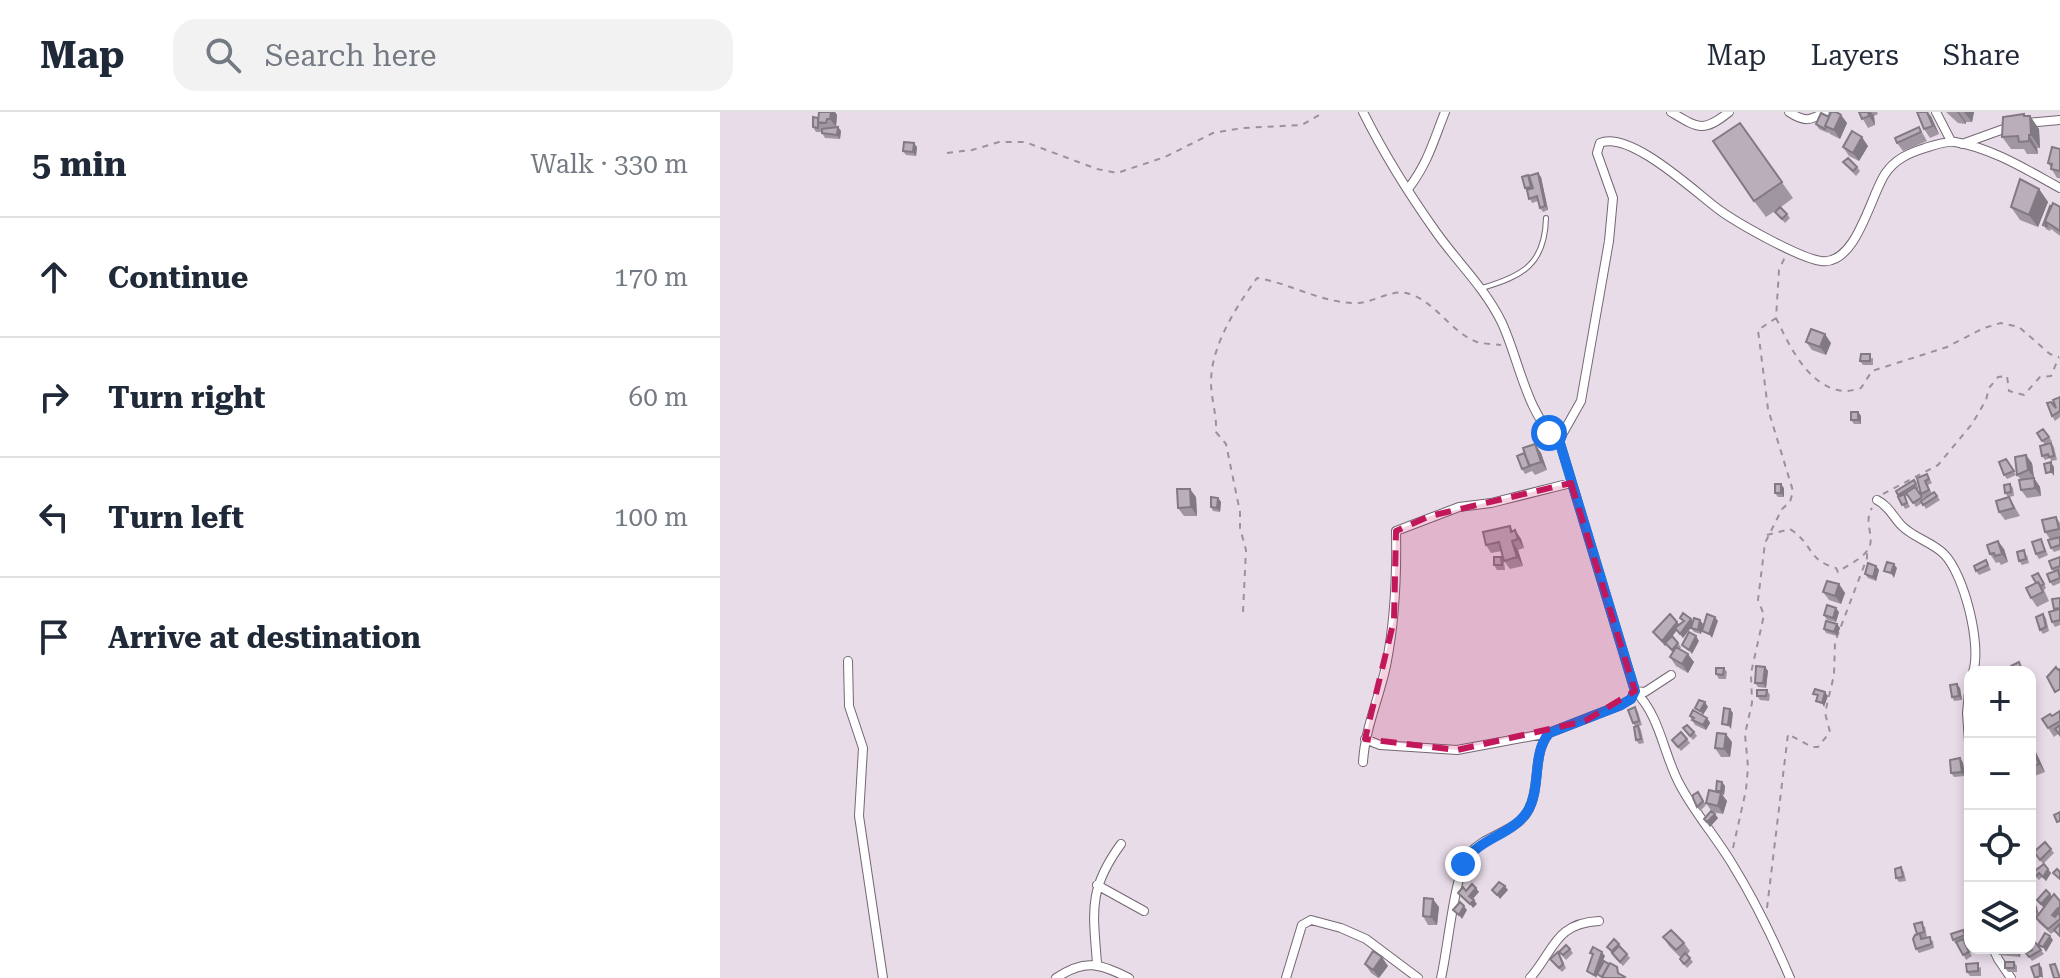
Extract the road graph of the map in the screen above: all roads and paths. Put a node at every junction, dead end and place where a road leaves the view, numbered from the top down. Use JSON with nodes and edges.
{"nodes":[{"id":1,"x":1324,"y":112,"type":"edge"},
{"id":2,"x":1363,"y":112,"type":"edge"},
{"id":3,"x":1445,"y":112,"type":"edge"},
{"id":4,"x":1671,"y":112,"type":"edge"},
{"id":5,"x":1729,"y":112,"type":"edge"},
{"id":6,"x":1789,"y":112,"type":"edge"},
{"id":7,"x":1825,"y":112,"type":"edge"},
{"id":8,"x":1936,"y":112,"type":"edge"},
{"id":9,"x":2060,"y":120,"type":"edge"},
{"id":10,"x":1951,"y":141,"type":"junction"},
{"id":11,"x":1962,"y":144,"type":"junction"},
{"id":12,"x":947,"y":153,"type":"dead end"},
{"id":13,"x":2060,"y":188,"type":"edge"},
{"id":14,"x":1408,"y":189,"type":"junction"},
{"id":15,"x":1546,"y":218,"type":"dead end"},
{"id":16,"x":1788,"y":247,"type":"junction"},
{"id":17,"x":1482,"y":288,"type":"junction"},
{"id":18,"x":1776,"y":318,"type":"junction"},
{"id":19,"x":1510,"y":345,"type":"junction"},
{"id":20,"x":2059,"y":357,"type":"edge"},
{"id":21,"x":1559,"y":440,"type":"junction"},
{"id":22,"x":1571,"y":483,"type":"junction"},
{"id":23,"x":1877,"y":500,"type":"junction"},
{"id":24,"x":1766,"y":536,"type":"junction"},
{"id":25,"x":1867,"y":552,"type":"junction"},
{"id":26,"x":1243,"y":612,"type":"dead end"},
{"id":27,"x":848,"y":661,"type":"dead end"},
{"id":28,"x":1975,"y":666,"type":"edge"},
{"id":29,"x":1671,"y":675,"type":"dead end"},
{"id":30,"x":1635,"y":691,"type":"junction"},
{"id":31,"x":1549,"y":733,"type":"junction"},
{"id":32,"x":1365,"y":739,"type":"junction"},
{"id":33,"x":1363,"y":762,"type":"dead end"},
{"id":34,"x":1121,"y":844,"type":"dead end"},
{"id":35,"x":1730,"y":860,"type":"junction"},
{"id":36,"x":1097,"y":885,"type":"junction"},
{"id":37,"x":1144,"y":911,"type":"dead end"},
{"id":38,"x":1599,"y":921,"type":"dead end"},
{"id":39,"x":1765,"y":921,"type":"junction"},
{"id":40,"x":1996,"y":954,"type":"edge"},
{"id":41,"x":1097,"y":963,"type":"junction"},
{"id":42,"x":883,"y":978,"type":"edge"},
{"id":43,"x":1056,"y":978,"type":"edge"},
{"id":44,"x":1129,"y":978,"type":"edge"},
{"id":45,"x":1286,"y":978,"type":"edge"},
{"id":46,"x":1418,"y":978,"type":"edge"},
{"id":47,"x":1441,"y":978,"type":"edge"},
{"id":48,"x":1530,"y":978,"type":"edge"},
{"id":49,"x":1790,"y":978,"type":"edge"},
{"id":50,"x":2011,"y":978,"type":"edge"}],
"edges":[{"from":1,"to":12,"type":"path"},
{"from":2,"to":14,"type":"street"},
{"from":3,"to":14,"type":"street"},
{"from":4,"to":5,"type":"street"},
{"from":6,"to":7,"type":"street"},
{"from":8,"to":10,"type":"street"},
{"from":9,"to":11,"type":"street"},
{"from":10,"to":11,"type":"street"},
{"from":10,"to":16,"type":"street"},
{"from":11,"to":13,"type":"street"},
{"from":14,"to":17,"type":"street"},
{"from":15,"to":17,"type":"lane"},
{"from":16,"to":18,"type":"path"},
{"from":16,"to":21,"type":"street"},
{"from":17,"to":19,"type":"street"},
{"from":18,"to":20,"type":"path"},
{"from":18,"to":24,"type":"path"},
{"from":19,"to":21,"type":"street"},
{"from":19,"to":26,"type":"path"},
{"from":20,"to":23,"type":"path"},
{"from":21,"to":22,"type":"street"},
{"from":22,"to":30,"type":"street"},
{"from":22,"to":32,"type":"street"},
{"from":23,"to":25,"type":"path"},
{"from":23,"to":28,"type":"street"},
{"from":24,"to":25,"type":"path"},
{"from":24,"to":35,"type":"path"},
{"from":25,"to":39,"type":"path"},
{"from":27,"to":42,"type":"street"},
{"from":29,"to":30,"type":"street"},
{"from":30,"to":31,"type":"street"},
{"from":30,"to":35,"type":"street"},
{"from":31,"to":32,"type":"street"},
{"from":31,"to":47,"type":"street"},
{"from":32,"to":33,"type":"street"},
{"from":34,"to":36,"type":"street"},
{"from":35,"to":39,"type":"street"},
{"from":36,"to":37,"type":"street"},
{"from":36,"to":41,"type":"street"},
{"from":38,"to":48,"type":"street"},
{"from":39,"to":49,"type":"street"},
{"from":40,"to":50,"type":"street"},
{"from":41,"to":43,"type":"street"},
{"from":41,"to":44,"type":"street"},
{"from":45,"to":46,"type":"street"}]}
